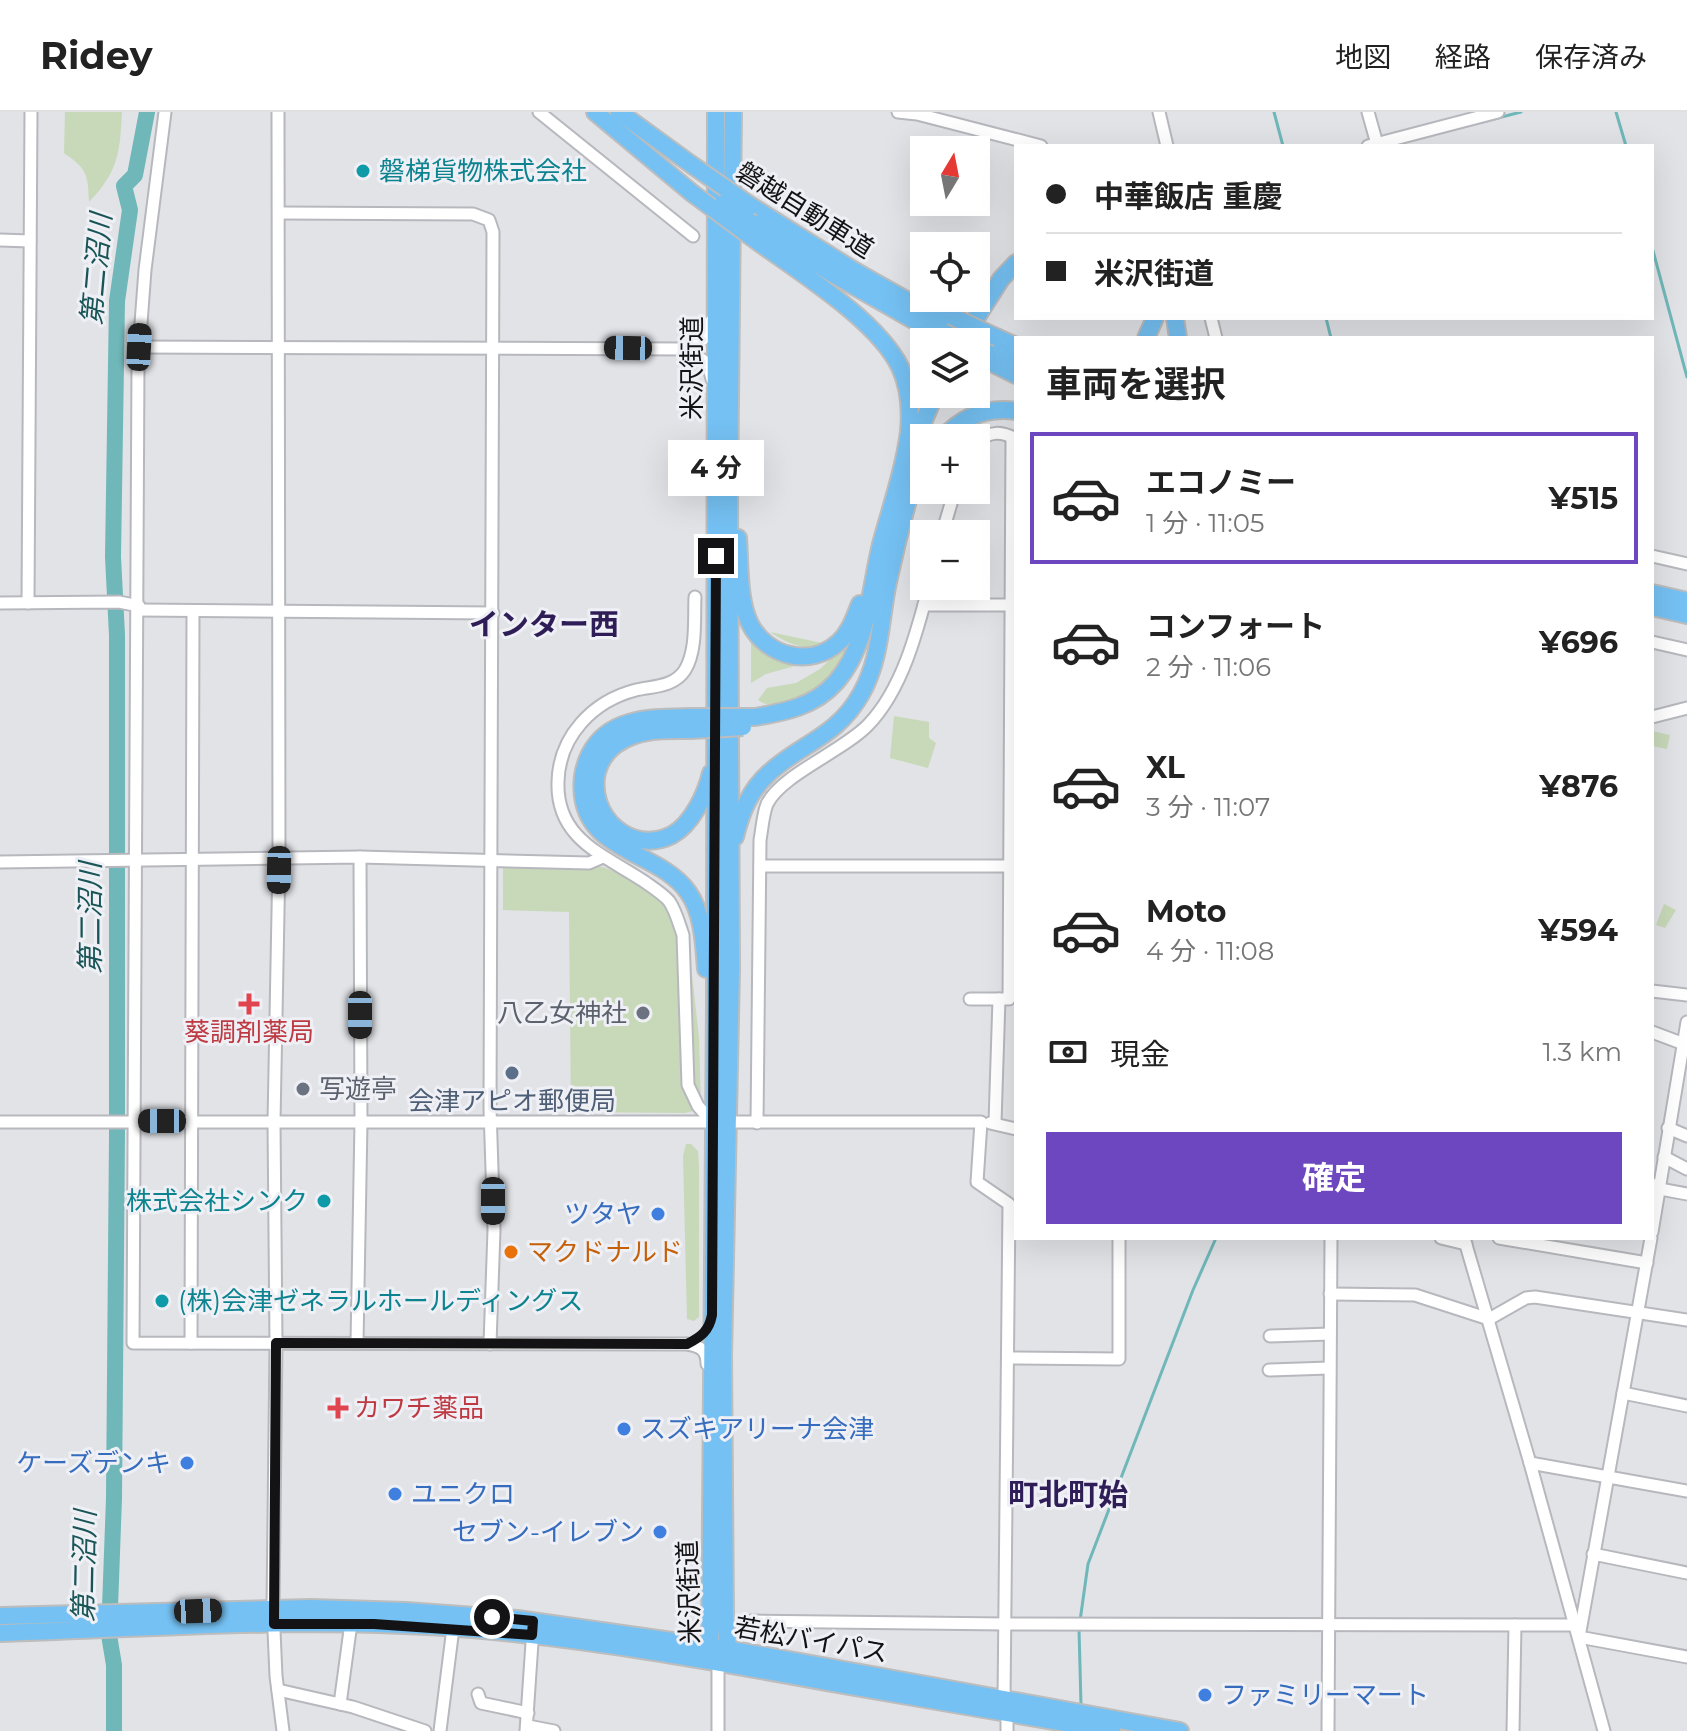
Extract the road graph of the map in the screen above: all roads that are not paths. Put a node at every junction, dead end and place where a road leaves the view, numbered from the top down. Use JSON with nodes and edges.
{"nodes":[{"id":1,"x":31,"y":112,"type":"edge"},
{"id":2,"x":165,"y":112,"type":"edge"},
{"id":3,"x":278,"y":112,"type":"edge"},
{"id":4,"x":539,"y":112,"type":"edge"},
{"id":5,"x":595,"y":112,"type":"edge"},
{"id":6,"x":619,"y":112,"type":"edge"},
{"id":7,"x":716,"y":112,"type":"edge"},
{"id":8,"x":733,"y":112,"type":"edge"},
{"id":9,"x":898,"y":112,"type":"edge"},
{"id":10,"x":1159,"y":112,"type":"edge"},
{"id":11,"x":1368,"y":112,"type":"edge"},
{"id":12,"x":1498,"y":112,"type":"edge"},
{"id":13,"x":951,"y":117,"type":"edge"},
{"id":14,"x":1035,"y":144,"type":"edge"},
{"id":15,"x":1167,"y":144,"type":"edge"},
{"id":16,"x":1372,"y":144,"type":"edge"},
{"id":17,"x":1376,"y":144,"type":"edge"},
{"id":18,"x":279,"y":213,"type":"junction"},
{"id":19,"x":751,"y":222,"type":"junction"},
{"id":20,"x":693,"y":236,"type":"dead end"},
{"id":21,"x":0,"y":240,"type":"edge"},
{"id":22,"x":30,"y":241,"type":"junction"},
{"id":23,"x":716,"y":249,"type":"junction"},
{"id":24,"x":1014,"y":265,"type":"edge"},
{"id":25,"x":1014,"y":278,"type":"edge"},
{"id":26,"x":944,"y":328,"type":"edge"},
{"id":27,"x":945,"y":328,"type":"edge"},
{"id":28,"x":970,"y":328,"type":"edge"},
{"id":29,"x":979,"y":328,"type":"edge"},
{"id":30,"x":1014,"y":346,"type":"edge"},
{"id":31,"x":139,"y":347,"type":"junction"},
{"id":32,"x":279,"y":347,"type":"junction"},
{"id":33,"x":493,"y":347,"type":"junction"},
{"id":34,"x":688,"y":349,"type":"junction"},
{"id":35,"x":990,"y":350,"type":"edge"},
{"id":36,"x":990,"y":351,"type":"edge"},
{"id":37,"x":990,"y":352,"type":"edge"},
{"id":38,"x":1014,"y":359,"type":"edge"},
{"id":39,"x":1014,"y":373,"type":"edge"},
{"id":40,"x":722,"y":407,"type":"junction"},
{"id":41,"x":930,"y":408,"type":"edge"},
{"id":42,"x":1014,"y":411,"type":"edge"},
{"id":43,"x":962,"y":424,"type":"edge"},
{"id":44,"x":990,"y":434,"type":"edge"},
{"id":45,"x":1014,"y":439,"type":"edge"},
{"id":46,"x":910,"y":477,"type":"edge"},
{"id":47,"x":910,"y":485,"type":"edge"},
{"id":48,"x":903,"y":493,"type":"junction"},
{"id":49,"x":1654,"y":556,"type":"edge"},
{"id":50,"x":1687,"y":564,"type":"edge"},
{"id":51,"x":880,"y":581,"type":"junction"},
{"id":52,"x":1654,"y":593,"type":"edge"},
{"id":53,"x":695,"y":597,"type":"dead end"},
{"id":54,"x":925,"y":600,"type":"edge"},
{"id":55,"x":1687,"y":601,"type":"edge"},
{"id":56,"x":0,"y":603,"type":"edge"},
{"id":57,"x":28,"y":603,"type":"junction"},
{"id":58,"x":924,"y":605,"type":"junction"},
{"id":59,"x":1014,"y":605,"type":"edge"},
{"id":60,"x":1654,"y":607,"type":"edge"},
{"id":61,"x":139,"y":608,"type":"junction"},
{"id":62,"x":277,"y":610,"type":"junction"},
{"id":63,"x":193,"y":611,"type":"junction"},
{"id":64,"x":493,"y":613,"type":"junction"},
{"id":65,"x":1687,"y":615,"type":"edge"},
{"id":66,"x":1654,"y":642,"type":"edge"},
{"id":67,"x":1687,"y":650,"type":"edge"},
{"id":68,"x":1687,"y":708,"type":"edge"},
{"id":69,"x":1654,"y":716,"type":"edge"},
{"id":70,"x":689,"y":724,"type":"junction"},
{"id":71,"x":715,"y":748,"type":"junction"},
{"id":72,"x":729,"y":853,"type":"junction"},
{"id":73,"x":360,"y":857,"type":"junction"},
{"id":74,"x":603,"y":857,"type":"junction"},
{"id":75,"x":191,"y":859,"type":"junction"},
{"id":76,"x":279,"y":859,"type":"junction"},
{"id":77,"x":136,"y":860,"type":"junction"},
{"id":78,"x":491,"y":860,"type":"junction"},
{"id":79,"x":0,"y":862,"type":"edge"},
{"id":80,"x":760,"y":866,"type":"junction"},
{"id":81,"x":1013,"y":866,"type":"edge"},
{"id":82,"x":1654,"y":991,"type":"edge"},
{"id":83,"x":1687,"y":995,"type":"edge"},
{"id":84,"x":970,"y":999,"type":"dead end"},
{"id":85,"x":1008,"y":1000,"type":"edge"},
{"id":86,"x":1687,"y":1022,"type":"edge"},
{"id":87,"x":1654,"y":1033,"type":"edge"},
{"id":88,"x":1684,"y":1044,"type":"junction"},
{"id":89,"x":1684,"y":1061,"type":"edge"},
{"id":90,"x":713,"y":1066,"type":"junction"},
{"id":91,"x":135,"y":1121,"type":"junction"},
{"id":92,"x":192,"y":1121,"type":"junction"},
{"id":93,"x":0,"y":1122,"type":"edge"},
{"id":94,"x":274,"y":1122,"type":"junction"},
{"id":95,"x":361,"y":1122,"type":"junction"},
{"id":96,"x":490,"y":1122,"type":"junction"},
{"id":97,"x":981,"y":1122,"type":"junction"},
{"id":98,"x":720,"y":1123,"type":"junction"},
{"id":99,"x":757,"y":1123,"type":"junction"},
{"id":100,"x":995,"y":1123,"type":"junction"},
{"id":101,"x":1014,"y":1128,"type":"edge"},
{"id":102,"x":1668,"y":1128,"type":"junction"},
{"id":103,"x":1687,"y":1136,"type":"edge"},
{"id":104,"x":1664,"y":1157,"type":"junction"},
{"id":105,"x":1687,"y":1169,"type":"edge"},
{"id":106,"x":1656,"y":1186,"type":"edge"},
{"id":107,"x":1687,"y":1194,"type":"edge"},
{"id":108,"x":1654,"y":1210,"type":"edge"},
{"id":109,"x":1119,"y":1240,"type":"edge"},
{"id":110,"x":1331,"y":1240,"type":"edge"},
{"id":111,"x":1511,"y":1240,"type":"edge"},
{"id":112,"x":1651,"y":1240,"type":"edge"},
{"id":113,"x":1465,"y":1241,"type":"edge"},
{"id":114,"x":1647,"y":1263,"type":"junction"},
{"id":115,"x":1330,"y":1294,"type":"junction"},
{"id":116,"x":1637,"y":1312,"type":"junction"},
{"id":117,"x":712,"y":1315,"type":"junction"},
{"id":118,"x":1489,"y":1319,"type":"junction"},
{"id":119,"x":1687,"y":1320,"type":"edge"},
{"id":120,"x":1330,"y":1334,"type":"junction"},
{"id":121,"x":1270,"y":1336,"type":"dead end"},
{"id":122,"x":191,"y":1343,"type":"junction"},
{"id":123,"x":276,"y":1343,"type":"junction"},
{"id":124,"x":357,"y":1343,"type":"junction"},
{"id":125,"x":490,"y":1344,"type":"junction"},
{"id":126,"x":687,"y":1344,"type":"junction"},
{"id":127,"x":1009,"y":1358,"type":"junction"},
{"id":128,"x":1329,"y":1368,"type":"junction"},
{"id":129,"x":1269,"y":1370,"type":"dead end"},
{"id":130,"x":1623,"y":1393,"type":"junction"},
{"id":131,"x":1687,"y":1406,"type":"edge"},
{"id":132,"x":712,"y":1409,"type":"junction"},
{"id":133,"x":1530,"y":1463,"type":"junction"},
{"id":134,"x":1609,"y":1477,"type":"junction"},
{"id":135,"x":1687,"y":1491,"type":"edge"},
{"id":136,"x":1593,"y":1554,"type":"junction"},
{"id":137,"x":1687,"y":1573,"type":"edge"},
{"id":138,"x":0,"y":1616,"type":"edge"},
{"id":139,"x":273,"y":1616,"type":"junction"},
{"id":140,"x":751,"y":1621,"type":"dead end"},
{"id":141,"x":93,"y":1622,"type":"junction"},
{"id":142,"x":351,"y":1623,"type":"junction"},
{"id":143,"x":1006,"y":1624,"type":"junction"},
{"id":144,"x":1328,"y":1624,"type":"junction"},
{"id":145,"x":1515,"y":1625,"type":"junction"},
{"id":146,"x":453,"y":1628,"type":"junction"},
{"id":147,"x":532,"y":1628,"type":"junction"},
{"id":148,"x":1577,"y":1631,"type":"junction"},
{"id":149,"x":0,"y":1633,"type":"edge"},
{"id":150,"x":719,"y":1652,"type":"junction"},
{"id":151,"x":1687,"y":1657,"type":"edge"},
{"id":152,"x":278,"y":1690,"type":"junction"},
{"id":153,"x":478,"y":1694,"type":"dead end"},
{"id":154,"x":340,"y":1704,"type":"junction"},
{"id":155,"x":1006,"y":1706,"type":"junction"},
{"id":156,"x":1079,"y":1719,"type":"junction"},
{"id":157,"x":527,"y":1723,"type":"edge"},
{"id":158,"x":283,"y":1731,"type":"edge"},
{"id":159,"x":425,"y":1731,"type":"edge"},
{"id":160,"x":440,"y":1731,"type":"edge"},
{"id":161,"x":554,"y":1731,"type":"edge"},
{"id":162,"x":718,"y":1731,"type":"edge"},
{"id":163,"x":1007,"y":1731,"type":"edge"},
{"id":164,"x":1112,"y":1731,"type":"edge"},
{"id":165,"x":1180,"y":1731,"type":"edge"},
{"id":166,"x":1328,"y":1731,"type":"edge"},
{"id":167,"x":1513,"y":1731,"type":"edge"},
{"id":168,"x":1604,"y":1731,"type":"edge"}],
"edges":[{"from":1,"to":22,"type":"street"},
{"from":2,"to":31,"type":"street"},
{"from":3,"to":18,"type":"street"},
{"from":4,"to":20,"type":"street"},
{"from":5,"to":19,"type":"highway","name":"磐越自動車道","bridge":true},
{"from":6,"to":19,"type":"highway","name":"磐越自動車道","bridge":true},
{"from":7,"to":23,"type":"highway","name":"米沢街道"},
{"from":8,"to":40,"type":"highway","name":"米沢街道"},
{"from":9,"to":13,"type":"street"},
{"from":10,"to":15,"type":"street"},
{"from":11,"to":16,"type":"street"},
{"from":12,"to":17,"type":"street"},
{"from":13,"to":14,"type":"street"},
{"from":18,"to":32,"type":"street"},
{"from":18,"to":33,"type":"street"},
{"from":19,"to":26,"type":"highway","name":"磐越自動車道"},
{"from":19,"to":27,"type":"highway","name":"磐越自動車道"},
{"from":19,"to":48,"type":"highway"},
{"from":21,"to":22,"type":"street"},
{"from":22,"to":57,"type":"street"},
{"from":23,"to":34,"type":"street"},
{"from":23,"to":40,"type":"highway","name":"米沢街道"},
{"from":24,"to":28,"type":"highway"},
{"from":25,"to":29,"type":"highway"},
{"from":30,"to":35,"type":"highway"},
{"from":31,"to":32,"type":"street"},
{"from":31,"to":61,"type":"street"},
{"from":32,"to":33,"type":"street"},
{"from":32,"to":62,"type":"street"},
{"from":33,"to":34,"type":"street"},
{"from":33,"to":64,"type":"street"},
{"from":34,"to":40,"type":"street"},
{"from":36,"to":38,"type":"highway","name":"磐越自動車道"},
{"from":37,"to":39,"type":"highway","name":"磐越自動車道"},
{"from":40,"to":51,"type":"highway"},
{"from":40,"to":71,"type":"highway","name":"米沢街道"},
{"from":40,"to":72,"type":"highway","name":"米沢街道"},
{"from":41,"to":48,"type":"highway"},
{"from":42,"to":43,"type":"highway"},
{"from":44,"to":45,"type":"street"},
{"from":45,"to":59,"type":"street"},
{"from":46,"to":48,"type":"highway"},
{"from":47,"to":48,"type":"highway"},
{"from":48,"to":51,"type":"highway"},
{"from":49,"to":50,"type":"street"},
{"from":51,"to":70,"type":"highway","bridge":true},
{"from":51,"to":72,"type":"highway"},
{"from":52,"to":55,"type":"highway"},
{"from":53,"to":74,"type":"street"},
{"from":54,"to":58,"type":"street"},
{"from":56,"to":57,"type":"street"},
{"from":57,"to":61,"type":"street"},
{"from":58,"to":59,"type":"street"},
{"from":58,"to":80,"type":"street"},
{"from":59,"to":81,"type":"street"},
{"from":60,"to":65,"type":"highway"},
{"from":61,"to":63,"type":"street"},
{"from":61,"to":77,"type":"street"},
{"from":62,"to":63,"type":"street"},
{"from":62,"to":64,"type":"street"},
{"from":62,"to":76,"type":"street"},
{"from":63,"to":75,"type":"street"},
{"from":64,"to":78,"type":"street"},
{"from":66,"to":67,"type":"street"},
{"from":68,"to":69,"type":"street"},
{"from":70,"to":71,"type":"highway"},
{"from":70,"to":90,"type":"highway"},
{"from":71,"to":90,"type":"highway","name":"米沢街道"},
{"from":72,"to":98,"type":"highway","name":"米沢街道"},
{"from":73,"to":76,"type":"street"},
{"from":73,"to":78,"type":"street"},
{"from":73,"to":95,"type":"street"},
{"from":74,"to":78,"type":"street"},
{"from":74,"to":98,"type":"street"},
{"from":75,"to":76,"type":"street"},
{"from":75,"to":77,"type":"street"},
{"from":75,"to":92,"type":"street"},
{"from":76,"to":94,"type":"street"},
{"from":77,"to":79,"type":"street"},
{"from":77,"to":91,"type":"street"},
{"from":78,"to":96,"type":"street"},
{"from":80,"to":81,"type":"street"},
{"from":80,"to":99,"type":"street"},
{"from":81,"to":85,"type":"street"},
{"from":82,"to":83,"type":"street"},
{"from":84,"to":85,"type":"street"},
{"from":85,"to":100,"type":"street"},
{"from":86,"to":88,"type":"street"},
{"from":87,"to":88,"type":"street"},
{"from":88,"to":89,"type":"street"},
{"from":89,"to":102,"type":"street"},
{"from":90,"to":98,"type":"highway","name":"米沢街道"},
{"from":91,"to":92,"type":"street"},
{"from":91,"to":93,"type":"street"},
{"from":91,"to":122,"type":"street"},
{"from":92,"to":94,"type":"street"},
{"from":92,"to":122,"type":"street"},
{"from":94,"to":95,"type":"street"},
{"from":94,"to":123,"type":"street"},
{"from":95,"to":96,"type":"street"},
{"from":95,"to":124,"type":"street"},
{"from":96,"to":98,"type":"street"},
{"from":96,"to":125,"type":"street"},
{"from":97,"to":99,"type":"street"},
{"from":97,"to":100,"type":"street"},
{"from":97,"to":127,"type":"street"},
{"from":98,"to":99,"type":"street"},
{"from":98,"to":117,"type":"highway","name":"米沢街道"},
{"from":98,"to":150,"type":"highway","name":"米沢街道"},
{"from":100,"to":101,"type":"street"},
{"from":102,"to":103,"type":"street"},
{"from":102,"to":104,"type":"street"},
{"from":104,"to":105,"type":"street"},
{"from":104,"to":106,"type":"street"},
{"from":106,"to":107,"type":"street"},
{"from":106,"to":108,"type":"street"},
{"from":109,"to":127,"type":"street"},
{"from":110,"to":115,"type":"street"},
{"from":111,"to":114,"type":"street"},
{"from":112,"to":114,"type":"street"},
{"from":113,"to":118,"type":"street"},
{"from":114,"to":116,"type":"street"},
{"from":115,"to":118,"type":"street"},
{"from":115,"to":120,"type":"street"},
{"from":116,"to":118,"type":"street"},
{"from":116,"to":119,"type":"street"},
{"from":116,"to":130,"type":"street"},
{"from":117,"to":126,"type":"street"},
{"from":117,"to":132,"type":"highway","name":"米沢街道"},
{"from":118,"to":133,"type":"street"},
{"from":120,"to":121,"type":"street"},
{"from":120,"to":128,"type":"street"},
{"from":122,"to":123,"type":"street"},
{"from":123,"to":124,"type":"street"},
{"from":123,"to":139,"type":"street"},
{"from":124,"to":125,"type":"street"},
{"from":125,"to":126,"type":"street"},
{"from":126,"to":132,"type":"street"},
{"from":127,"to":143,"type":"street"},
{"from":128,"to":129,"type":"street"},
{"from":128,"to":144,"type":"street"},
{"from":130,"to":131,"type":"street"},
{"from":130,"to":134,"type":"street"},
{"from":132,"to":150,"type":"highway","name":"米沢街道"},
{"from":133,"to":134,"type":"street"},
{"from":133,"to":148,"type":"street"},
{"from":134,"to":135,"type":"street"},
{"from":134,"to":136,"type":"street"},
{"from":136,"to":137,"type":"street"},
{"from":136,"to":148,"type":"street"},
{"from":138,"to":141,"type":"highway","name":"若松バイパス"},
{"from":139,"to":141,"type":"highway","name":"若松バイパス"},
{"from":139,"to":142,"type":"highway","name":"若松バイパス"},
{"from":139,"to":147,"type":"highway","name":"若松バイパス"},
{"from":139,"to":152,"type":"street"},
{"from":140,"to":143,"type":"street"},
{"from":141,"to":149,"type":"highway","name":"若松バイパス"},
{"from":142,"to":146,"type":"highway","name":"若松バイパス"},
{"from":142,"to":154,"type":"street"},
{"from":143,"to":144,"type":"street"},
{"from":143,"to":155,"type":"street"},
{"from":144,"to":145,"type":"street"},
{"from":144,"to":166,"type":"street"},
{"from":145,"to":148,"type":"street"},
{"from":145,"to":167,"type":"street"},
{"from":146,"to":147,"type":"highway","name":"若松バイパス"},
{"from":146,"to":160,"type":"street"},
{"from":147,"to":150,"type":"highway","name":"若松バイパス"},
{"from":147,"to":157,"type":"street"},
{"from":148,"to":151,"type":"street"},
{"from":148,"to":168,"type":"street"},
{"from":150,"to":155,"type":"highway","name":"若松バイパス"},
{"from":150,"to":162,"type":"street"},
{"from":152,"to":154,"type":"street"},
{"from":152,"to":158,"type":"street"},
{"from":153,"to":157,"type":"street"},
{"from":154,"to":159,"type":"street"},
{"from":155,"to":156,"type":"highway","name":"若松バイパス"},
{"from":155,"to":163,"type":"street"},
{"from":156,"to":164,"type":"highway","name":"若松バイパス"},
{"from":156,"to":165,"type":"highway","name":"若松バイパス"},
{"from":157,"to":161,"type":"street"}]}
